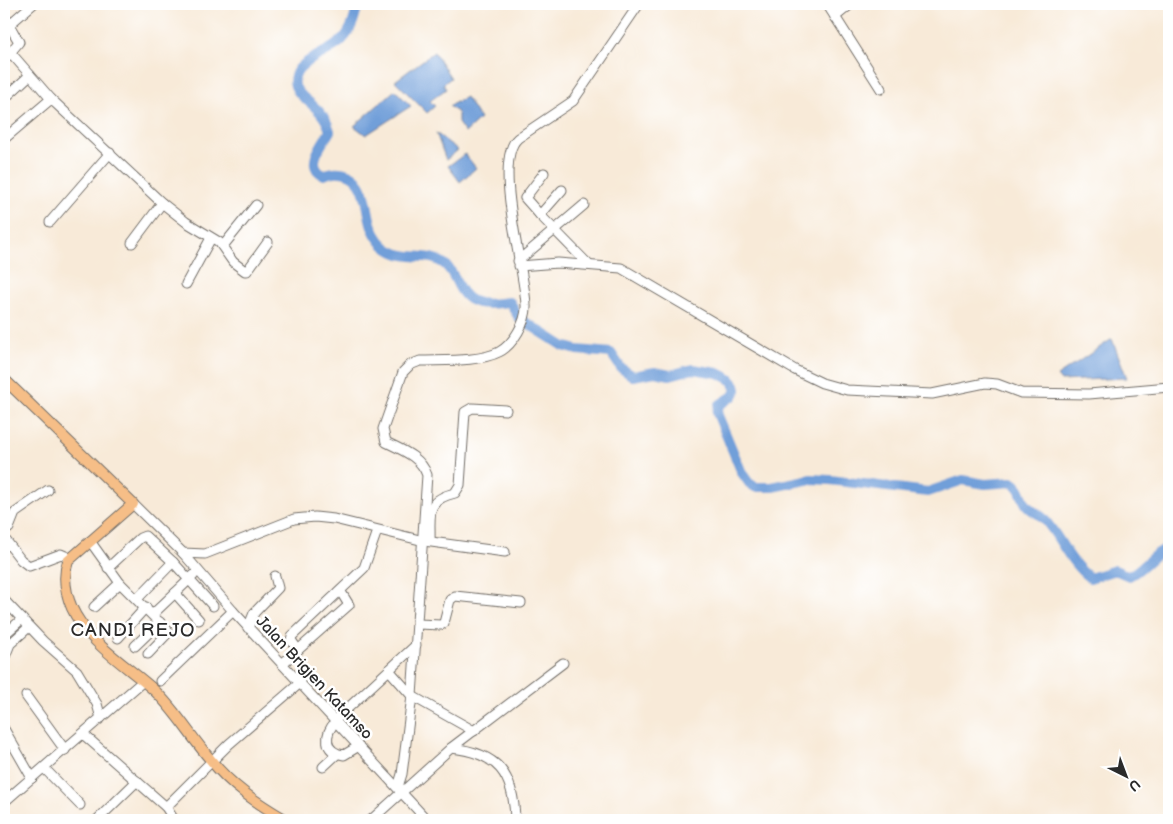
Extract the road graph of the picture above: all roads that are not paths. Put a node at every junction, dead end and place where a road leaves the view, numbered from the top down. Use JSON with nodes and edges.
{"nodes":[{"id":1,"x":33,"y":4,"type":"edge"},
{"id":2,"x":638,"y":4,"type":"edge"},
{"id":3,"x":827,"y":4,"type":"edge"},
{"id":4,"x":851,"y":4,"type":"edge"},
{"id":5,"x":4,"y":16,"type":"edge"},
{"id":6,"x":835,"y":16,"type":"junction"},
{"id":7,"x":10,"y":24,"type":"junction"},
{"id":8,"x":11,"y":53,"type":"junction"},
{"id":9,"x":4,"y":60,"type":"edge"},
{"id":10,"x":30,"y":75,"type":"junction"},
{"id":11,"x":881,"y":89,"type":"dead end"},
{"id":12,"x":4,"y":99,"type":"edge"},
{"id":13,"x":51,"y":99,"type":"junction"},
{"id":14,"x":4,"y":139,"type":"edge"},
{"id":15,"x":110,"y":153,"type":"junction"},
{"id":16,"x":544,"y":173,"type":"dead end"},
{"id":17,"x":562,"y":190,"type":"dead end"},
{"id":18,"x":162,"y":203,"type":"junction"},
{"id":19,"x":256,"y":205,"type":"dead end"},
{"id":20,"x":584,"y":205,"type":"dead end"},
{"id":21,"x":540,"y":215,"type":"junction"},
{"id":22,"x":50,"y":222,"type":"dead end"},
{"id":23,"x":555,"y":230,"type":"junction"},
{"id":24,"x":211,"y":238,"type":"junction"},
{"id":25,"x":268,"y":242,"type":"dead end"},
{"id":26,"x":132,"y":244,"type":"dead end"},
{"id":27,"x":223,"y":246,"type":"junction"},
{"id":28,"x":519,"y":264,"type":"junction"},
{"id":29,"x":588,"y":264,"type":"junction"},
{"id":30,"x":186,"y":284,"type":"dead end"},
{"id":31,"x":4,"y":379,"type":"edge"},
{"id":32,"x":1169,"y":387,"type":"edge"},
{"id":33,"x":506,"y":410,"type":"dead end"},
{"id":34,"x":48,"y":490,"type":"dead end"},
{"id":35,"x":133,"y":504,"type":"junction"},
{"id":36,"x":4,"y":531,"type":"edge"},
{"id":37,"x":377,"y":531,"type":"junction"},
{"id":38,"x":4,"y":538,"type":"edge"},
{"id":39,"x":90,"y":541,"type":"junction"},
{"id":40,"x":427,"y":541,"type":"junction"},
{"id":41,"x":504,"y":552,"type":"dead end"},
{"id":42,"x":183,"y":553,"type":"junction"},
{"id":43,"x":70,"y":558,"type":"junction"},
{"id":44,"x":173,"y":562,"type":"junction"},
{"id":45,"x":108,"y":568,"type":"junction"},
{"id":46,"x":198,"y":571,"type":"junction"},
{"id":47,"x":275,"y":576,"type":"dead end"},
{"id":48,"x":190,"y":579,"type":"junction"},
{"id":49,"x":120,"y":583,"type":"junction"},
{"id":50,"x":341,"y":592,"type":"junction"},
{"id":51,"x":175,"y":593,"type":"junction"},
{"id":52,"x":137,"y":599,"type":"junction"},
{"id":53,"x":521,"y":602,"type":"dead end"},
{"id":54,"x":213,"y":606,"type":"dead end"},
{"id":55,"x":6,"y":607,"type":"edge"},
{"id":56,"x":94,"y":607,"type":"dead end"},
{"id":57,"x":149,"y":611,"type":"junction"},
{"id":58,"x":233,"y":612,"type":"junction"},
{"id":59,"x":22,"y":619,"type":"junction"},
{"id":60,"x":199,"y":620,"type":"dead end"},
{"id":61,"x":160,"y":622,"type":"junction"},
{"id":62,"x":418,"y":624,"type":"junction"},
{"id":63,"x":29,"y":627,"type":"junction"},
{"id":64,"x":248,"y":628,"type":"junction"},
{"id":65,"x":4,"y":635,"type":"edge"},
{"id":66,"x":118,"y":638,"type":"dead end"},
{"id":67,"x":416,"y":645,"type":"junction"},
{"id":68,"x":135,"y":646,"type":"dead end"},
{"id":69,"x":298,"y":650,"type":"junction"},
{"id":70,"x":148,"y":654,"type":"dead end"},
{"id":71,"x":4,"y":659,"type":"edge"},
{"id":72,"x":563,"y":662,"type":"dead end"},
{"id":73,"x":282,"y":664,"type":"junction"},
{"id":74,"x":389,"y":670,"type":"junction"},
{"id":75,"x":1169,"y":671,"type":"edge"},
{"id":76,"x":1169,"y":676,"type":"edge"},
{"id":77,"x":160,"y":681,"type":"dead end"},
{"id":78,"x":142,"y":682,"type":"junction"},
{"id":79,"x":300,"y":682,"type":"junction"},
{"id":80,"x":26,"y":696,"type":"dead end"},
{"id":81,"x":412,"y":696,"type":"junction"},
{"id":82,"x":101,"y":718,"type":"junction"},
{"id":83,"x":335,"y":720,"type":"junction"},
{"id":84,"x":4,"y":729,"type":"edge"},
{"id":85,"x":473,"y":732,"type":"junction"},
{"id":86,"x":83,"y":734,"type":"junction"},
{"id":87,"x":359,"y":746,"type":"junction"},
{"id":88,"x":452,"y":748,"type":"junction"},
{"id":89,"x":65,"y":750,"type":"junction"},
{"id":90,"x":479,"y":752,"type":"junction"},
{"id":91,"x":337,"y":754,"type":"junction"},
{"id":92,"x":211,"y":761,"type":"junction"},
{"id":93,"x":323,"y":767,"type":"dead end"},
{"id":94,"x":44,"y":768,"type":"junction"},
{"id":95,"x":32,"y":778,"type":"junction"},
{"id":96,"x":137,"y":781,"type":"junction"},
{"id":97,"x":400,"y":789,"type":"junction"},
{"id":98,"x":4,"y":802,"type":"edge"},
{"id":99,"x":80,"y":805,"type":"dead end"},
{"id":100,"x":166,"y":806,"type":"junction"},
{"id":101,"x":373,"y":819,"type":"edge"},
{"id":102,"x":97,"y":820,"type":"edge"},
{"id":103,"x":174,"y":820,"type":"edge"},
{"id":104,"x":286,"y":820,"type":"edge"},
{"id":105,"x":427,"y":820,"type":"edge"},
{"id":106,"x":515,"y":820,"type":"edge"}],
"edges":[{"from":1,"to":7,"type":"street"},
{"from":2,"to":28,"type":"street"},
{"from":3,"to":6,"type":"street"},
{"from":4,"to":6,"type":"street"},
{"from":5,"to":7,"type":"street"},
{"from":6,"to":11,"type":"street"},
{"from":7,"to":8,"type":"street"},
{"from":8,"to":9,"type":"street"},
{"from":8,"to":10,"type":"street"},
{"from":10,"to":12,"type":"street"},
{"from":10,"to":13,"type":"street"},
{"from":13,"to":14,"type":"street"},
{"from":13,"to":15,"type":"street"},
{"from":15,"to":18,"type":"street"},
{"from":15,"to":22,"type":"street"},
{"from":16,"to":21,"type":"street"},
{"from":17,"to":21,"type":"street"},
{"from":18,"to":24,"type":"street"},
{"from":18,"to":26,"type":"street"},
{"from":19,"to":27,"type":"street"},
{"from":20,"to":23,"type":"street"},
{"from":21,"to":23,"type":"street"},
{"from":23,"to":28,"type":"street"},
{"from":23,"to":29,"type":"street"},
{"from":24,"to":27,"type":"street"},
{"from":24,"to":30,"type":"street"},
{"from":25,"to":27,"type":"street"},
{"from":28,"to":29,"type":"street"},
{"from":28,"to":40,"type":"street"},
{"from":29,"to":32,"type":"street"},
{"from":31,"to":35,"type":"main road"},
{"from":33,"to":40,"type":"street"},
{"from":34,"to":36,"type":"street"},
{"from":35,"to":39,"type":"main road"},
{"from":35,"to":42,"type":"street","name":"Jalan Brigjen Katamso"},
{"from":37,"to":40,"type":"street"},
{"from":37,"to":42,"type":"street"},
{"from":37,"to":50,"type":"street"},
{"from":38,"to":43,"type":"street"},
{"from":39,"to":43,"type":"main road"},
{"from":39,"to":45,"type":"street"},
{"from":40,"to":41,"type":"street"},
{"from":40,"to":62,"type":"street"},
{"from":42,"to":46,"type":"street","name":"Jalan Brigjen Katamso"},
{"from":43,"to":78,"type":"main road"},
{"from":44,"to":45,"type":"street"},
{"from":44,"to":48,"type":"street"},
{"from":44,"to":52,"type":"street"},
{"from":45,"to":49,"type":"street"},
{"from":46,"to":48,"type":"street"},
{"from":46,"to":58,"type":"street","name":"Jalan Brigjen Katamso"},
{"from":47,"to":64,"type":"street"},
{"from":48,"to":51,"type":"street"},
{"from":48,"to":54,"type":"street"},
{"from":49,"to":52,"type":"street"},
{"from":49,"to":56,"type":"street"},
{"from":50,"to":69,"type":"street"},
{"from":50,"to":69,"type":"street"},
{"from":51,"to":57,"type":"street"},
{"from":51,"to":60,"type":"street"},
{"from":52,"to":57,"type":"street"},
{"from":53,"to":62,"type":"street"},
{"from":55,"to":59,"type":"street"},
{"from":57,"to":61,"type":"street"},
{"from":57,"to":66,"type":"street"},
{"from":58,"to":64,"type":"street","name":"Jalan Brigjen Katamso"},
{"from":58,"to":77,"type":"street"},
{"from":59,"to":63,"type":"street"},
{"from":59,"to":65,"type":"street"},
{"from":61,"to":68,"type":"street"},
{"from":61,"to":70,"type":"street"},
{"from":62,"to":67,"type":"street"},
{"from":63,"to":71,"type":"street"},
{"from":63,"to":82,"type":"street"},
{"from":64,"to":73,"type":"street","name":"Jalan Brigjen Katamso"},
{"from":67,"to":74,"type":"street"},
{"from":67,"to":81,"type":"street"},
{"from":69,"to":73,"type":"street"},
{"from":72,"to":85,"type":"street"},
{"from":73,"to":79,"type":"street","name":"Jalan Brigjen Katamso"},
{"from":74,"to":81,"type":"street"},
{"from":74,"to":83,"type":"street"},
{"from":75,"to":76,"type":"street"},
{"from":78,"to":82,"type":"street"},
{"from":78,"to":92,"type":"main road"},
{"from":79,"to":83,"type":"street","name":"Jalan Brigjen Katamso"},
{"from":79,"to":92,"type":"street"},
{"from":80,"to":89,"type":"street"},
{"from":81,"to":85,"type":"street"},
{"from":81,"to":97,"type":"street"},
{"from":82,"to":86,"type":"street"},
{"from":83,"to":87,"type":"street","name":"Jalan Brigjen Katamso"},
{"from":83,"to":91,"type":"street"},
{"from":84,"to":95,"type":"street"},
{"from":85,"to":88,"type":"street"},
{"from":85,"to":90,"type":"street"},
{"from":86,"to":89,"type":"street"},
{"from":86,"to":96,"type":"street"},
{"from":87,"to":91,"type":"street"},
{"from":87,"to":97,"type":"street","name":"Jalan Brigjen Katamso"},
{"from":88,"to":90,"type":"street"},
{"from":88,"to":97,"type":"street"},
{"from":89,"to":94,"type":"street"},
{"from":90,"to":106,"type":"street"},
{"from":91,"to":93,"type":"street"},
{"from":92,"to":100,"type":"street"},
{"from":92,"to":104,"type":"main road"},
{"from":94,"to":95,"type":"street"},
{"from":94,"to":99,"type":"street"},
{"from":95,"to":98,"type":"street"},
{"from":96,"to":100,"type":"street"},
{"from":96,"to":102,"type":"street"},
{"from":97,"to":101,"type":"street"},
{"from":97,"to":105,"type":"street","name":"Jalan Brigjen Katamso"},
{"from":100,"to":103,"type":"street"}]}
